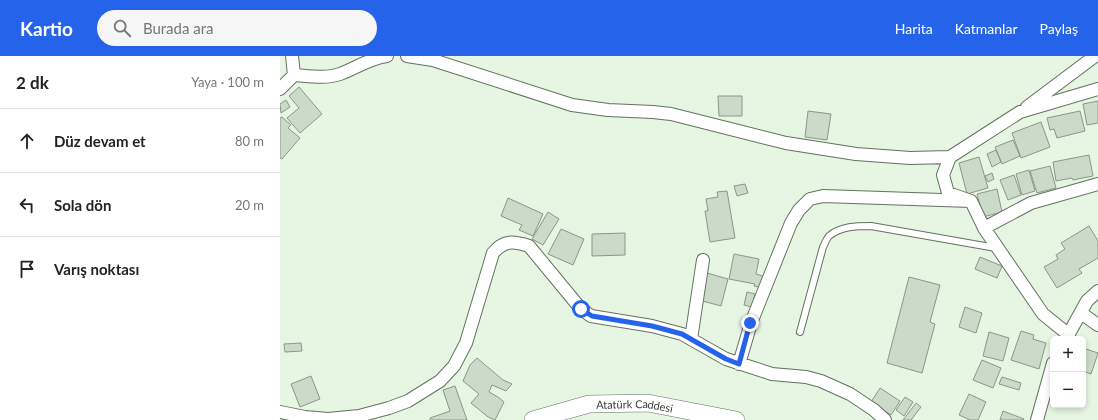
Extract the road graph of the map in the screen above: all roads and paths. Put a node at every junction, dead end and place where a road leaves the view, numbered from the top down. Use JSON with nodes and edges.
{"nodes":[{"id":1,"x":292,"y":56,"type":"edge"},
{"id":2,"x":386,"y":56,"type":"edge"},
{"id":3,"x":407,"y":56,"type":"edge"},
{"id":4,"x":1094,"y":56,"type":"edge"},
{"id":5,"x":294,"y":75,"type":"junction"},
{"id":6,"x":280,"y":89,"type":"edge"},
{"id":7,"x":1098,"y":89,"type":"edge"},
{"id":8,"x":1020,"y":112,"type":"junction"},
{"id":9,"x":950,"y":157,"type":"junction"},
{"id":10,"x":1098,"y":184,"type":"edge"},
{"id":11,"x":971,"y":201,"type":"junction"},
{"id":12,"x":984,"y":228,"type":"junction"},
{"id":13,"x":998,"y":248,"type":"junction"},
{"id":14,"x":703,"y":260,"type":"dead end"},
{"id":15,"x":1098,"y":291,"type":"edge"},
{"id":16,"x":1081,"y":313,"type":"junction"},
{"id":17,"x":1098,"y":325,"type":"edge"},
{"id":18,"x":800,"y":332,"type":"dead end"},
{"id":19,"x":1066,"y":336,"type":"edge"},
{"id":20,"x":1068,"y":336,"type":"edge"},
{"id":21,"x":691,"y":339,"type":"junction"},
{"id":22,"x":739,"y":364,"type":"junction"},
{"id":23,"x":1050,"y":372,"type":"edge"},
{"id":24,"x":280,"y":412,"type":"edge"},
{"id":25,"x":328,"y":420,"type":"edge"},
{"id":26,"x":533,"y":420,"type":"edge"},
{"id":27,"x":736,"y":420,"type":"edge"},
{"id":28,"x":885,"y":420,"type":"edge"},
{"id":29,"x":1037,"y":420,"type":"edge"}],
"edges":[{"from":1,"to":5,"type":"street"},
{"from":2,"to":5,"type":"street"},
{"from":3,"to":9,"type":"street"},
{"from":4,"to":8,"type":"street"},
{"from":5,"to":6,"type":"street"},
{"from":7,"to":8,"type":"street"},
{"from":8,"to":9,"type":"street"},
{"from":9,"to":11,"type":"street"},
{"from":10,"to":12,"type":"street"},
{"from":11,"to":12,"type":"street"},
{"from":11,"to":22,"type":"street"},
{"from":12,"to":13,"type":"street"},
{"from":13,"to":18,"type":"lane"},
{"from":13,"to":19,"type":"street"},
{"from":14,"to":21,"type":"street"},
{"from":15,"to":16,"type":"street"},
{"from":16,"to":17,"type":"street"},
{"from":16,"to":20,"type":"street"},
{"from":21,"to":22,"type":"street"},
{"from":21,"to":25,"type":"street"},
{"from":22,"to":28,"type":"street"},
{"from":23,"to":29,"type":"street"},
{"from":24,"to":25,"type":"street"},
{"from":26,"to":27,"type":"main road","name":"Atatürk Caddesi"}]}
